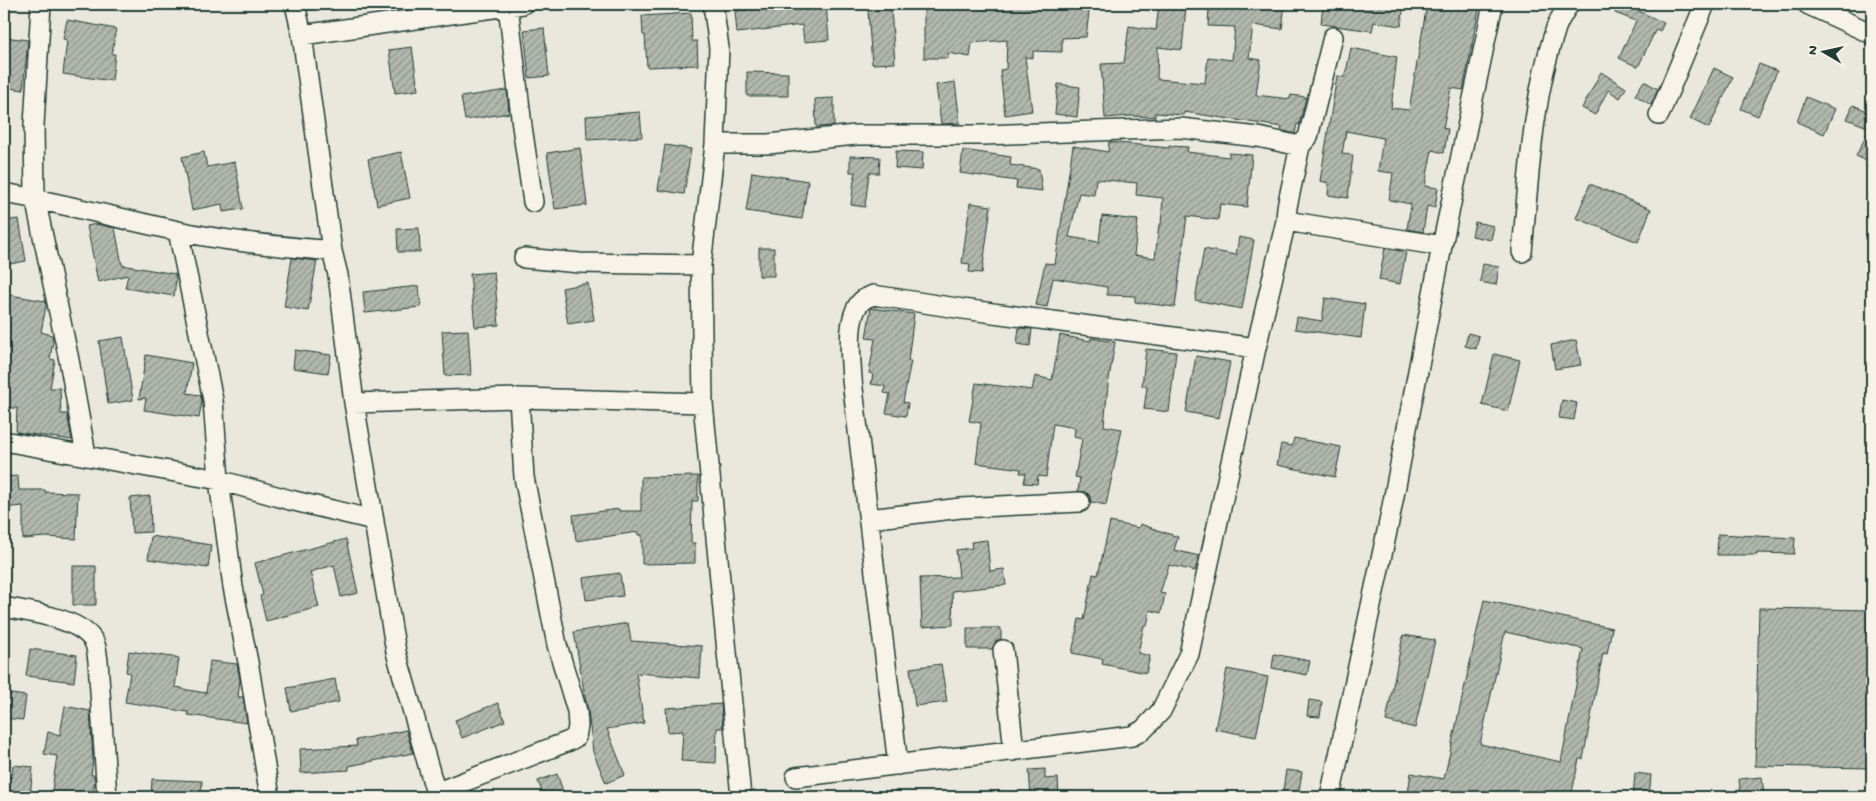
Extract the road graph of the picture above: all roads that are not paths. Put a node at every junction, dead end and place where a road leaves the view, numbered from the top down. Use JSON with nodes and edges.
{"nodes":[{"id":1,"x":41,"y":4,"type":"edge"},
{"id":2,"x":295,"y":4,"type":"edge"},
{"id":3,"x":515,"y":4,"type":"edge"},
{"id":4,"x":713,"y":4,"type":"edge"},
{"id":5,"x":1493,"y":4,"type":"edge"},
{"id":6,"x":1569,"y":4,"type":"edge"},
{"id":7,"x":1705,"y":4,"type":"edge"},
{"id":8,"x":1807,"y":4,"type":"edge"},
{"id":9,"x":1872,"y":34,"type":"edge"},
{"id":10,"x":302,"y":35,"type":"junction"},
{"id":11,"x":1334,"y":36,"type":"dead end"},
{"id":12,"x":1659,"y":116,"type":"dead end"},
{"id":13,"x":715,"y":144,"type":"junction"},
{"id":14,"x":1300,"y":146,"type":"junction"},
{"id":15,"x":4,"y":192,"type":"edge"},
{"id":16,"x":35,"y":198,"type":"junction"},
{"id":17,"x":533,"y":202,"type":"dead end"},
{"id":18,"x":1286,"y":221,"type":"junction"},
{"id":19,"x":178,"y":231,"type":"junction"},
{"id":20,"x":1442,"y":246,"type":"junction"},
{"id":21,"x":332,"y":251,"type":"junction"},
{"id":22,"x":1522,"y":252,"type":"dead end"},
{"id":23,"x":524,"y":258,"type":"dead end"},
{"id":24,"x":701,"y":266,"type":"junction"},
{"id":25,"x":1256,"y":348,"type":"junction"},
{"id":26,"x":520,"y":398,"type":"junction"},
{"id":27,"x":354,"y":403,"type":"junction"},
{"id":28,"x":704,"y":403,"type":"junction"},
{"id":29,"x":4,"y":441,"type":"edge"},
{"id":30,"x":86,"y":455,"type":"junction"},
{"id":31,"x":218,"y":480,"type":"junction"},
{"id":32,"x":1080,"y":502,"type":"dead end"},
{"id":33,"x":869,"y":519,"type":"junction"},
{"id":34,"x":374,"y":520,"type":"junction"},
{"id":35,"x":4,"y":606,"type":"edge"},
{"id":36,"x":1003,"y":650,"type":"dead end"},
{"id":37,"x":1014,"y":751,"type":"junction"},
{"id":38,"x":898,"y":765,"type":"junction"},
{"id":39,"x":796,"y":777,"type":"dead end"},
{"id":40,"x":436,"y":795,"type":"edge"},
{"id":41,"x":107,"y":797,"type":"edge"},
{"id":42,"x":270,"y":797,"type":"edge"},
{"id":43,"x":741,"y":797,"type":"edge"},
{"id":44,"x":1330,"y":797,"type":"edge"}],
"edges":[{"from":1,"to":16,"type":"street"},
{"from":2,"to":10,"type":"street"},
{"from":3,"to":10,"type":"street"},
{"from":3,"to":17,"type":"street"},
{"from":4,"to":13,"type":"street"},
{"from":5,"to":20,"type":"street"},
{"from":6,"to":22,"type":"street"},
{"from":7,"to":12,"type":"street"},
{"from":8,"to":9,"type":"street"},
{"from":10,"to":21,"type":"street"},
{"from":11,"to":14,"type":"street"},
{"from":13,"to":14,"type":"street"},
{"from":13,"to":24,"type":"street"},
{"from":14,"to":18,"type":"street"},
{"from":15,"to":16,"type":"street"},
{"from":16,"to":19,"type":"street"},
{"from":16,"to":30,"type":"street"},
{"from":18,"to":20,"type":"street"},
{"from":18,"to":25,"type":"street"},
{"from":19,"to":21,"type":"street"},
{"from":19,"to":31,"type":"street"},
{"from":20,"to":44,"type":"street"},
{"from":21,"to":27,"type":"street"},
{"from":23,"to":24,"type":"street"},
{"from":24,"to":28,"type":"street"},
{"from":25,"to":33,"type":"street"},
{"from":25,"to":37,"type":"street"},
{"from":26,"to":27,"type":"street"},
{"from":26,"to":28,"type":"street"},
{"from":26,"to":40,"type":"street"},
{"from":27,"to":34,"type":"street"},
{"from":28,"to":43,"type":"street"},
{"from":29,"to":30,"type":"street"},
{"from":30,"to":31,"type":"street"},
{"from":31,"to":34,"type":"street"},
{"from":31,"to":42,"type":"street"},
{"from":32,"to":33,"type":"street"},
{"from":33,"to":38,"type":"street"},
{"from":34,"to":40,"type":"street"},
{"from":35,"to":41,"type":"street"},
{"from":36,"to":37,"type":"street"},
{"from":37,"to":38,"type":"street"},
{"from":38,"to":39,"type":"street"}]}
